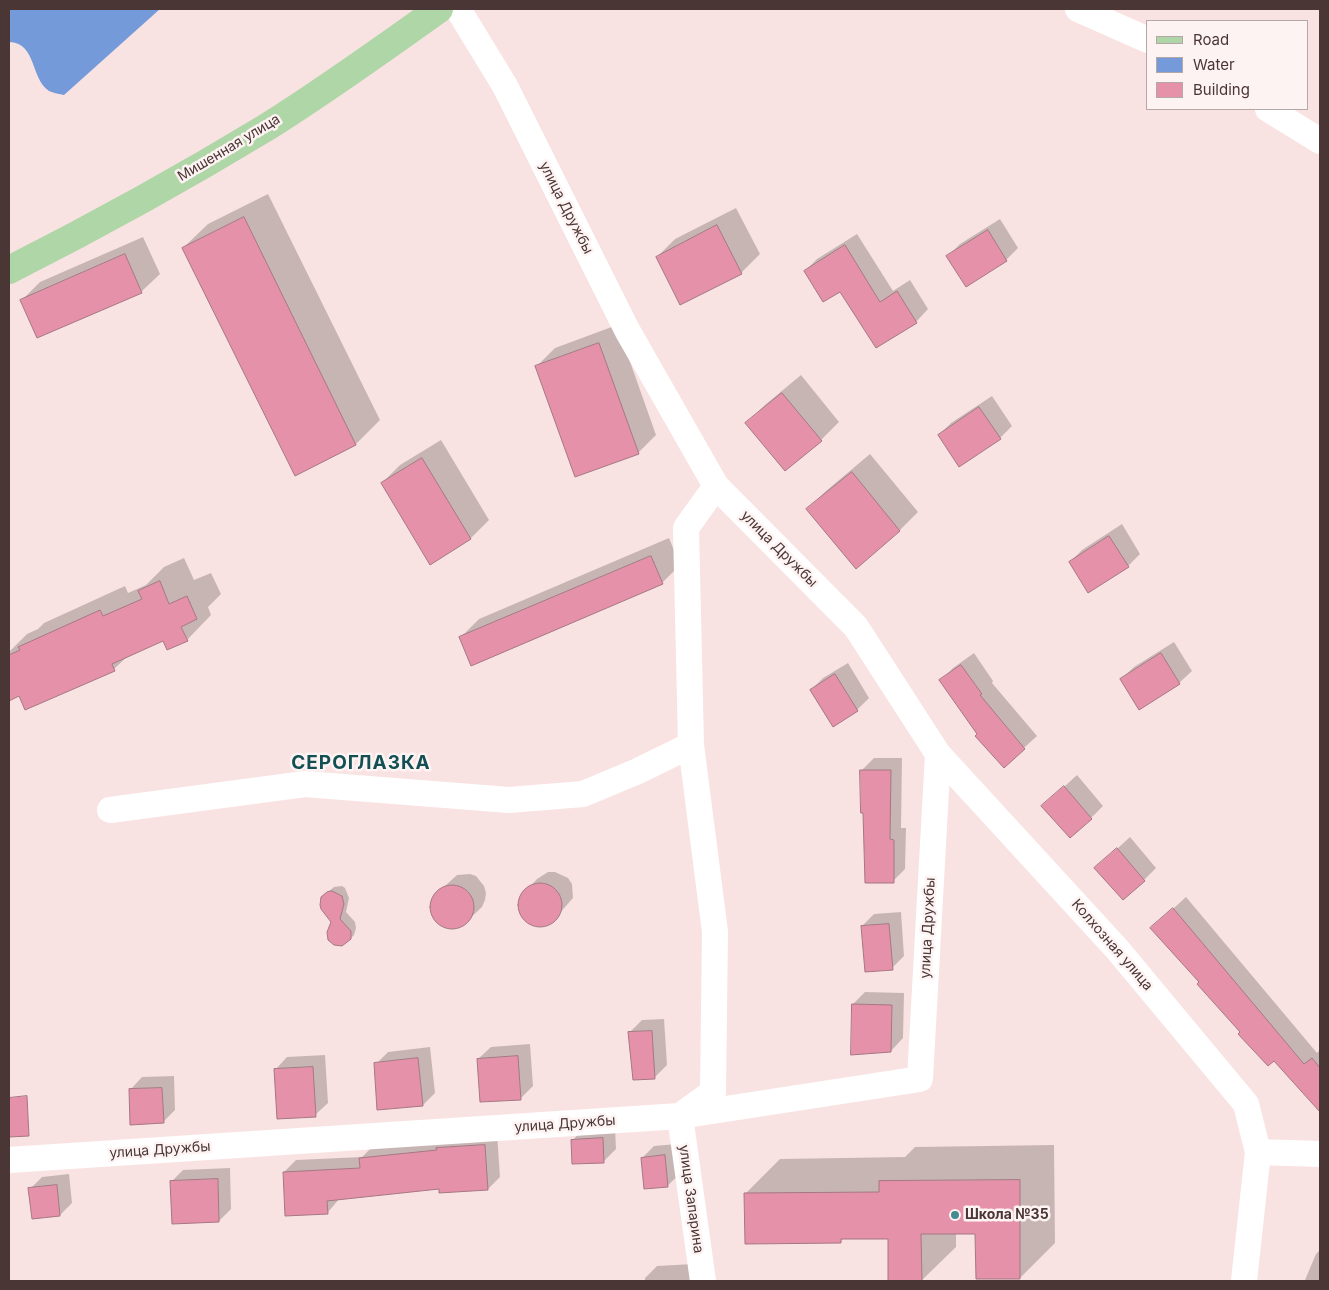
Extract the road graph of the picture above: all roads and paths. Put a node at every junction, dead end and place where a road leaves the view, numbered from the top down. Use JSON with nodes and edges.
{"nodes":[{"id":1,"x":439,"y":9,"type":"edge"},
{"id":2,"x":458,"y":9,"type":"edge"},
{"id":3,"x":1078,"y":9,"type":"edge"},
{"id":4,"x":1146,"y":39,"type":"edge"},
{"id":5,"x":1270,"y":110,"type":"edge"},
{"id":6,"x":1320,"y":141,"type":"edge"},
{"id":7,"x":9,"y":270,"type":"edge"},
{"id":8,"x":716,"y":486,"type":"junction"},
{"id":9,"x":691,"y":745,"type":"junction"},
{"id":10,"x":938,"y":754,"type":"junction"},
{"id":11,"x":110,"y":810,"type":"dead end"},
{"id":12,"x":680,"y":1116,"type":"junction"},
{"id":13,"x":1269,"y":1153,"type":"junction"},
{"id":14,"x":1320,"y":1154,"type":"edge"},
{"id":15,"x":9,"y":1160,"type":"edge"},
{"id":16,"x":703,"y":1281,"type":"edge"},
{"id":17,"x":1244,"y":1281,"type":"edge"}],
"edges":[{"from":1,"to":7,"type":"main road","name":"Мишенная улица"},
{"from":2,"to":8,"type":"street","name":"улица Дружбы"},
{"from":3,"to":4,"type":"street"},
{"from":5,"to":6,"type":"street"},
{"from":8,"to":9,"type":"street"},
{"from":8,"to":10,"type":"street","name":"улица Дружбы"},
{"from":9,"to":11,"type":"street"},
{"from":9,"to":12,"type":"street"},
{"from":10,"to":12,"type":"street","name":"улица Дружбы"},
{"from":10,"to":13,"type":"street","name":"Колхозная улица"},
{"from":12,"to":15,"type":"street","name":"улица Дружбы"},
{"from":12,"to":16,"type":"street","name":"улица Запарина"},
{"from":13,"to":14,"type":"street"},
{"from":13,"to":17,"type":"street"}]}
